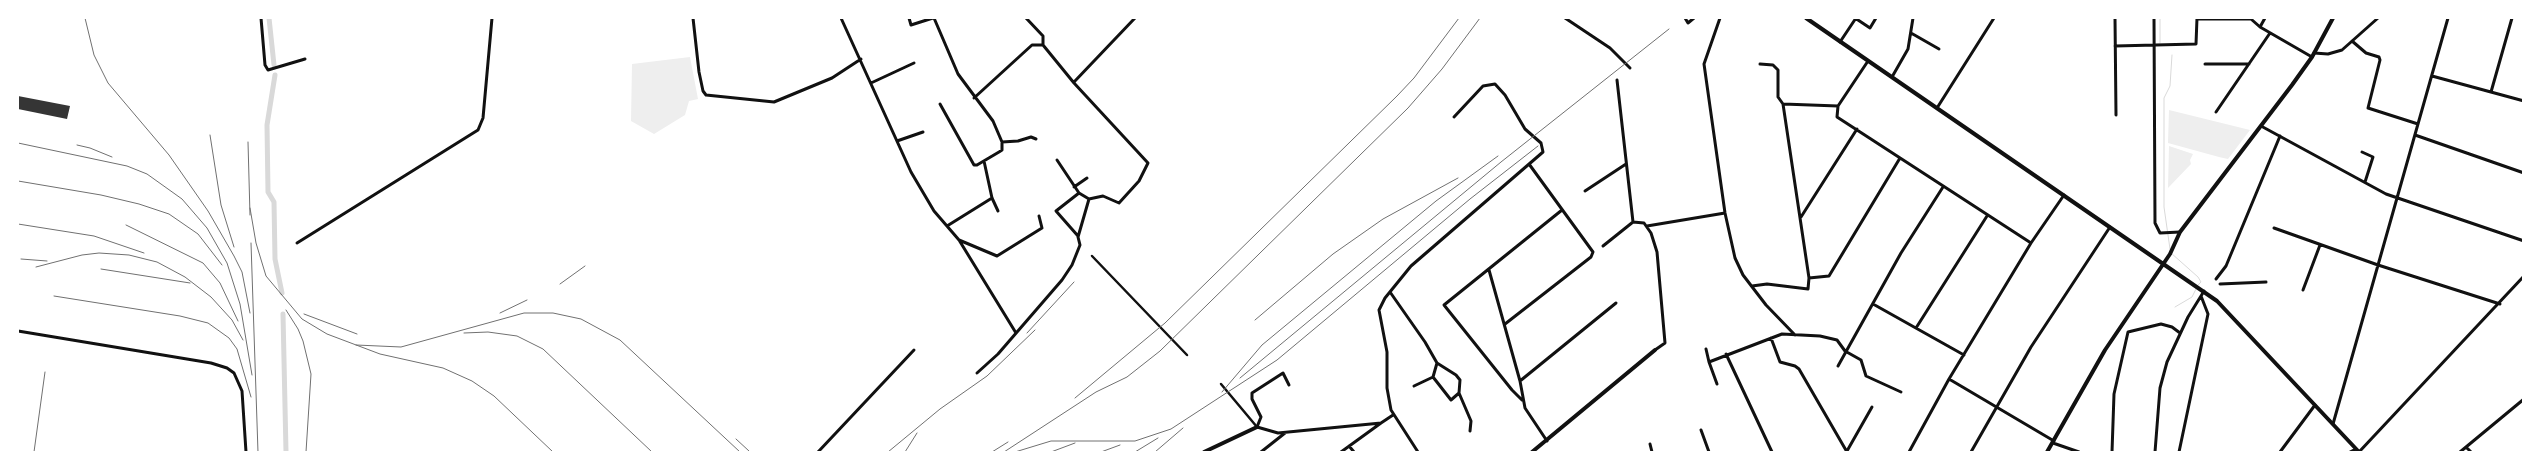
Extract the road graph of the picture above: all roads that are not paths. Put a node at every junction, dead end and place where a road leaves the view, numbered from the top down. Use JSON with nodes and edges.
{"nodes":[{"id":1,"x":261,"y":18,"type":"edge"},
{"id":2,"x":492,"y":18,"type":"edge"},
{"id":3,"x":693,"y":18,"type":"edge"},
{"id":4,"x":841,"y":18,"type":"edge"},
{"id":5,"x":909,"y":18,"type":"edge"},
{"id":6,"x":934,"y":18,"type":"edge"},
{"id":7,"x":1026,"y":18,"type":"edge"},
{"id":8,"x":1135,"y":18,"type":"edge"},
{"id":9,"x":1565,"y":18,"type":"edge"},
{"id":10,"x":1684,"y":18,"type":"edge"},
{"id":11,"x":1694,"y":18,"type":"edge"},
{"id":12,"x":1720,"y":18,"type":"edge"},
{"id":13,"x":1806,"y":18,"type":"edge"},
{"id":14,"x":1856,"y":18,"type":"edge"},
{"id":15,"x":1876,"y":18,"type":"edge"},
{"id":16,"x":1913,"y":18,"type":"edge"},
{"id":17,"x":1994,"y":18,"type":"edge"},
{"id":18,"x":2115,"y":18,"type":"edge"},
{"id":19,"x":2154,"y":18,"type":"edge"},
{"id":20,"x":2197,"y":18,"type":"edge"},
{"id":21,"x":2250,"y":18,"type":"edge"},
{"id":22,"x":2266,"y":18,"type":"edge"},
{"id":23,"x":2333,"y":18,"type":"edge"},
{"id":24,"x":2378,"y":18,"type":"edge"},
{"id":25,"x":2448,"y":18,"type":"edge"},
{"id":26,"x":2512,"y":18,"type":"edge"},
{"id":27,"x":2260,"y":27,"type":"junction"},
{"id":28,"x":1911,"y":33,"type":"junction"},
{"id":29,"x":2270,"y":33,"type":"junction"},
{"id":30,"x":2352,"y":41,"type":"junction"},
{"id":31,"x":1840,"y":42,"type":"junction"},
{"id":32,"x":1044,"y":45,"type":"junction"},
{"id":33,"x":2115,"y":46,"type":"junction"},
{"id":34,"x":2154,"y":47,"type":"junction"},
{"id":35,"x":1939,"y":49,"type":"dead end"},
{"id":36,"x":2313,"y":55,"type":"junction"},
{"id":37,"x":306,"y":59,"type":"dead end"},
{"id":38,"x":861,"y":59,"type":"junction"},
{"id":39,"x":1868,"y":61,"type":"junction"},
{"id":40,"x":914,"y":63,"type":"dead end"},
{"id":41,"x":1760,"y":64,"type":"dead end"},
{"id":42,"x":2206,"y":64,"type":"dead end"},
{"id":43,"x":2249,"y":64,"type":"junction"},
{"id":44,"x":1630,"y":68,"type":"dead end"},
{"id":45,"x":2432,"y":76,"type":"junction"},
{"id":46,"x":1892,"y":77,"type":"junction"},
{"id":47,"x":1617,"y":80,"type":"dead end"},
{"id":48,"x":1074,"y":82,"type":"junction"},
{"id":49,"x":871,"y":84,"type":"junction"},
{"id":50,"x":2491,"y":92,"type":"junction"},
{"id":51,"x":974,"y":98,"type":"junction"},
{"id":52,"x":2524,"y":101,"type":"edge"},
{"id":53,"x":940,"y":104,"type":"dead end"},
{"id":54,"x":1783,"y":104,"type":"junction"},
{"id":55,"x":1838,"y":106,"type":"junction"},
{"id":56,"x":1937,"y":108,"type":"junction"},
{"id":57,"x":2216,"y":112,"type":"dead end"},
{"id":58,"x":2116,"y":114,"type":"dead end"},
{"id":59,"x":1454,"y":117,"type":"dead end"},
{"id":60,"x":2418,"y":124,"type":"junction"},
{"id":61,"x":2262,"y":126,"type":"junction"},
{"id":62,"x":1857,"y":129,"type":"junction"},
{"id":63,"x":923,"y":132,"type":"dead end"},
{"id":64,"x":2415,"y":135,"type":"junction"},
{"id":65,"x":2280,"y":136,"type":"junction"},
{"id":66,"x":1036,"y":139,"type":"dead end"},
{"id":67,"x":897,"y":140,"type":"junction"},
{"id":68,"x":1002,"y":142,"type":"junction"},
{"id":69,"x":2362,"y":152,"type":"dead end"},
{"id":70,"x":1900,"y":158,"type":"junction"},
{"id":71,"x":1058,"y":160,"type":"dead end"},
{"id":72,"x":984,"y":161,"type":"junction"},
{"id":73,"x":1529,"y":164,"type":"junction"},
{"id":74,"x":1626,"y":164,"type":"junction"},
{"id":75,"x":2524,"y":173,"type":"edge"},
{"id":76,"x":1087,"y":178,"type":"dead end"},
{"id":77,"x":2365,"y":182,"type":"junction"},
{"id":78,"x":1074,"y":187,"type":"junction"},
{"id":79,"x":1943,"y":188,"type":"junction"},
{"id":80,"x":1586,"y":191,"type":"dead end"},
{"id":81,"x":1079,"y":193,"type":"junction"},
{"id":82,"x":2065,"y":195,"type":"junction"},
{"id":83,"x":992,"y":198,"type":"junction"},
{"id":84,"x":1089,"y":199,"type":"junction"},
{"id":85,"x":2398,"y":199,"type":"junction"},
{"id":86,"x":1562,"y":210,"type":"junction"},
{"id":87,"x":998,"y":211,"type":"dead end"},
{"id":88,"x":1725,"y":213,"type":"junction"},
{"id":89,"x":1040,"y":216,"type":"dead end"},
{"id":90,"x":1987,"y":216,"type":"junction"},
{"id":91,"x":1800,"y":218,"type":"junction"},
{"id":92,"x":1633,"y":222,"type":"junction"},
{"id":93,"x":947,"y":226,"type":"junction"},
{"id":94,"x":1647,"y":226,"type":"junction"},
{"id":95,"x":2111,"y":226,"type":"junction"},
{"id":96,"x":2274,"y":228,"type":"dead end"},
{"id":97,"x":2180,"y":232,"type":"junction"},
{"id":98,"x":1078,"y":237,"type":"junction"},
{"id":99,"x":958,"y":240,"type":"junction"},
{"id":100,"x":2524,"y":242,"type":"edge"},
{"id":101,"x":297,"y":243,"type":"dead end"},
{"id":102,"x":2031,"y":243,"type":"junction"},
{"id":103,"x":2320,"y":245,"type":"junction"},
{"id":104,"x":1604,"y":246,"type":"dead end"},
{"id":105,"x":1092,"y":256,"type":"dead end"},
{"id":106,"x":2164,"y":265,"type":"junction"},
{"id":107,"x":2378,"y":265,"type":"junction"},
{"id":108,"x":1489,"y":270,"type":"junction"},
{"id":109,"x":2524,"y":276,"type":"edge"},
{"id":110,"x":1809,"y":278,"type":"junction"},
{"id":111,"x":2216,"y":279,"type":"dead end"},
{"id":112,"x":2266,"y":282,"type":"dead end"},
{"id":113,"x":2220,"y":284,"type":"dead end"},
{"id":114,"x":1752,"y":286,"type":"junction"},
{"id":115,"x":2303,"y":290,"type":"dead end"},
{"id":116,"x":1390,"y":292,"type":"junction"},
{"id":117,"x":2204,"y":292,"type":"junction"},
{"id":118,"x":2201,"y":296,"type":"junction"},
{"id":119,"x":1616,"y":303,"type":"dead end"},
{"id":120,"x":1873,"y":304,"type":"junction"},
{"id":121,"x":2500,"y":304,"type":"junction"},
{"id":122,"x":1505,"y":324,"type":"junction"},
{"id":123,"x":1916,"y":328,"type":"junction"},
{"id":124,"x":18,"y":331,"type":"edge"},
{"id":125,"x":1016,"y":332,"type":"junction"},
{"id":126,"x":2180,"y":333,"type":"junction"},
{"id":127,"x":1795,"y":335,"type":"junction"},
{"id":128,"x":1771,"y":338,"type":"junction"},
{"id":129,"x":1706,"y":349,"type":"dead end"},
{"id":130,"x":914,"y":350,"type":"dead end"},
{"id":131,"x":1655,"y":350,"type":"joint"},
{"id":132,"x":1846,"y":351,"type":"junction"},
{"id":133,"x":1726,"y":354,"type":"junction"},
{"id":134,"x":1964,"y":354,"type":"junction"},
{"id":135,"x":1187,"y":355,"type":"dead end"},
{"id":136,"x":1709,"y":362,"type":"junction"},
{"id":137,"x":1437,"y":363,"type":"junction"},
{"id":138,"x":1838,"y":366,"type":"dead end"},
{"id":139,"x":977,"y":373,"type":"dead end"},
{"id":140,"x":1433,"y":377,"type":"junction"},
{"id":141,"x":1949,"y":379,"type":"junction"},
{"id":142,"x":1520,"y":381,"type":"junction"},
{"id":143,"x":1221,"y":384,"type":"dead end"},
{"id":144,"x":1717,"y":384,"type":"dead end"},
{"id":145,"x":1289,"y":385,"type":"dead end"},
{"id":146,"x":1414,"y":386,"type":"dead end"},
{"id":147,"x":1901,"y":392,"type":"dead end"},
{"id":148,"x":1459,"y":393,"type":"junction"},
{"id":149,"x":2524,"y":399,"type":"edge"},
{"id":150,"x":1522,"y":400,"type":"junction"},
{"id":151,"x":2315,"y":405,"type":"junction"},
{"id":152,"x":1998,"y":406,"type":"junction"},
{"id":153,"x":1872,"y":407,"type":"dead end"},
{"id":154,"x":1393,"y":415,"type":"junction"},
{"id":155,"x":1381,"y":423,"type":"junction"},
{"id":156,"x":2333,"y":424,"type":"junction"},
{"id":157,"x":1257,"y":427,"type":"junction"},
{"id":158,"x":1701,"y":430,"type":"dead end"},
{"id":159,"x":1288,"y":431,"type":"junction"},
{"id":160,"x":1470,"y":431,"type":"dead end"},
{"id":161,"x":1547,"y":441,"type":"junction"},
{"id":162,"x":2053,"y":442,"type":"junction"},
{"id":163,"x":1650,"y":444,"type":"dead end"},
{"id":164,"x":1349,"y":446,"type":"junction"},
{"id":165,"x":2466,"y":447,"type":"junction"},
{"id":166,"x":2358,"y":451,"type":"edge"},
{"id":167,"x":246,"y":452,"type":"edge"},
{"id":168,"x":818,"y":452,"type":"edge"},
{"id":169,"x":1204,"y":452,"type":"edge"},
{"id":170,"x":1261,"y":452,"type":"edge"},
{"id":171,"x":1341,"y":452,"type":"edge"},
{"id":172,"x":1354,"y":452,"type":"edge"},
{"id":173,"x":1418,"y":452,"type":"edge"},
{"id":174,"x":1532,"y":452,"type":"edge"},
{"id":175,"x":1652,"y":452,"type":"edge"},
{"id":176,"x":1710,"y":452,"type":"edge"},
{"id":177,"x":1772,"y":452,"type":"edge"},
{"id":178,"x":1847,"y":452,"type":"edge"},
{"id":179,"x":1909,"y":452,"type":"edge"},
{"id":180,"x":1971,"y":452,"type":"edge"},
{"id":181,"x":2047,"y":452,"type":"edge"},
{"id":182,"x":2079,"y":452,"type":"edge"},
{"id":183,"x":2112,"y":452,"type":"edge"},
{"id":184,"x":2155,"y":452,"type":"edge"},
{"id":185,"x":2179,"y":452,"type":"edge"},
{"id":186,"x":2280,"y":452,"type":"edge"},
{"id":187,"x":2350,"y":452,"type":"edge"},
{"id":188,"x":2460,"y":452,"type":"edge"},
{"id":189,"x":2471,"y":452,"type":"edge"}],
"edges":[{"from":1,"to":37,"type":"street"},
{"from":2,"to":101,"type":"street"},
{"from":3,"to":38,"type":"street"},
{"from":4,"to":38,"type":"street"},
{"from":5,"to":6,"type":"street"},
{"from":6,"to":51,"type":"street"},
{"from":7,"to":32,"type":"street"},
{"from":8,"to":48,"type":"street"},
{"from":9,"to":44,"type":"street"},
{"from":10,"to":11,"type":"street"},
{"from":12,"to":88,"type":"street"},
{"from":13,"to":31,"type":"street"},
{"from":14,"to":15,"type":"street"},
{"from":14,"to":31,"type":"street"},
{"from":16,"to":28,"type":"street"},
{"from":17,"to":56,"type":"street"},
{"from":18,"to":33,"type":"street"},
{"from":19,"to":34,"type":"street"},
{"from":20,"to":21,"type":"street"},
{"from":20,"to":34,"type":"street"},
{"from":21,"to":27,"type":"street"},
{"from":22,"to":27,"type":"street"},
{"from":23,"to":36,"type":"street"},
{"from":24,"to":30,"type":"street"},
{"from":25,"to":45,"type":"street"},
{"from":26,"to":50,"type":"street"},
{"from":27,"to":29,"type":"street"},
{"from":28,"to":35,"type":"street"},
{"from":28,"to":46,"type":"street"},
{"from":29,"to":36,"type":"street"},
{"from":29,"to":43,"type":"street"},
{"from":30,"to":36,"type":"street"},
{"from":30,"to":60,"type":"street"},
{"from":31,"to":39,"type":"street"},
{"from":32,"to":48,"type":"street"},
{"from":32,"to":51,"type":"street"},
{"from":33,"to":34,"type":"street"},
{"from":33,"to":58,"type":"street"},
{"from":34,"to":97,"type":"street"},
{"from":36,"to":61,"type":"street"},
{"from":38,"to":49,"type":"street"},
{"from":39,"to":46,"type":"street"},
{"from":39,"to":55,"type":"street"},
{"from":40,"to":49,"type":"street"},
{"from":41,"to":54,"type":"street"},
{"from":42,"to":43,"type":"street"},
{"from":43,"to":57,"type":"street"},
{"from":45,"to":50,"type":"street"},
{"from":45,"to":60,"type":"street"},
{"from":46,"to":56,"type":"street"},
{"from":47,"to":74,"type":"street"},
{"from":48,"to":84,"type":"street"},
{"from":49,"to":67,"type":"street"},
{"from":50,"to":52,"type":"street"},
{"from":51,"to":68,"type":"street"},
{"from":53,"to":72,"type":"street"},
{"from":54,"to":55,"type":"street"},
{"from":54,"to":91,"type":"street"},
{"from":55,"to":62,"type":"street"},
{"from":56,"to":82,"type":"street"},
{"from":59,"to":73,"type":"street"},
{"from":60,"to":64,"type":"street"},
{"from":61,"to":65,"type":"street"},
{"from":61,"to":97,"type":"street"},
{"from":62,"to":70,"type":"street"},
{"from":62,"to":91,"type":"street"},
{"from":63,"to":67,"type":"street"},
{"from":64,"to":75,"type":"street"},
{"from":64,"to":85,"type":"street"},
{"from":65,"to":77,"type":"street"},
{"from":65,"to":111,"type":"street"},
{"from":66,"to":68,"type":"street"},
{"from":67,"to":93,"type":"street"},
{"from":68,"to":72,"type":"street"},
{"from":69,"to":77,"type":"street"},
{"from":70,"to":79,"type":"street"},
{"from":70,"to":110,"type":"street"},
{"from":71,"to":78,"type":"street"},
{"from":72,"to":83,"type":"street"},
{"from":73,"to":86,"type":"street"},
{"from":73,"to":116,"type":"street"},
{"from":74,"to":80,"type":"street"},
{"from":74,"to":92,"type":"street"},
{"from":76,"to":78,"type":"street"},
{"from":77,"to":85,"type":"street"},
{"from":78,"to":81,"type":"street"},
{"from":79,"to":90,"type":"street"},
{"from":79,"to":120,"type":"street"},
{"from":81,"to":84,"type":"street"},
{"from":81,"to":98,"type":"street"},
{"from":82,"to":95,"type":"street"},
{"from":82,"to":102,"type":"street"},
{"from":83,"to":87,"type":"street"},
{"from":83,"to":93,"type":"street"},
{"from":84,"to":98,"type":"street"},
{"from":85,"to":100,"type":"street"},
{"from":85,"to":107,"type":"street"},
{"from":86,"to":108,"type":"street"},
{"from":86,"to":122,"type":"street"},
{"from":88,"to":94,"type":"street"},
{"from":88,"to":114,"type":"street"},
{"from":89,"to":99,"type":"street"},
{"from":90,"to":102,"type":"street"},
{"from":90,"to":123,"type":"street"},
{"from":91,"to":110,"type":"street"},
{"from":92,"to":94,"type":"street"},
{"from":92,"to":104,"type":"street"},
{"from":93,"to":99,"type":"street"},
{"from":94,"to":131,"type":"street"},
{"from":95,"to":106,"type":"street"},
{"from":95,"to":152,"type":"street"},
{"from":96,"to":103,"type":"street"},
{"from":97,"to":106,"type":"street"},
{"from":98,"to":125,"type":"street"},
{"from":99,"to":125,"type":"street"},
{"from":102,"to":134,"type":"street"},
{"from":103,"to":107,"type":"street"},
{"from":103,"to":115,"type":"street"},
{"from":105,"to":135,"type":"street"},
{"from":106,"to":117,"type":"street"},
{"from":106,"to":162,"type":"street"},
{"from":107,"to":121,"type":"street"},
{"from":107,"to":156,"type":"street"},
{"from":108,"to":122,"type":"street"},
{"from":108,"to":150,"type":"street"},
{"from":109,"to":121,"type":"street"},
{"from":110,"to":114,"type":"street"},
{"from":112,"to":113,"type":"street"},
{"from":114,"to":127,"type":"street"},
{"from":116,"to":137,"type":"street"},
{"from":116,"to":154,"type":"street"},
{"from":117,"to":118,"type":"street"},
{"from":117,"to":151,"type":"street"},
{"from":118,"to":126,"type":"street"},
{"from":118,"to":185,"type":"street"},
{"from":119,"to":142,"type":"street"},
{"from":120,"to":123,"type":"street"},
{"from":120,"to":132,"type":"street"},
{"from":121,"to":166,"type":"street"},
{"from":122,"to":142,"type":"street"},
{"from":123,"to":134,"type":"street"},
{"from":124,"to":167,"type":"street"},
{"from":125,"to":139,"type":"street"},
{"from":126,"to":183,"type":"street"},
{"from":126,"to":184,"type":"street"},
{"from":127,"to":128,"type":"street"},
{"from":127,"to":132,"type":"street"},
{"from":128,"to":133,"type":"street"},
{"from":128,"to":178,"type":"street"},
{"from":129,"to":136,"type":"street"},
{"from":130,"to":168,"type":"street"},
{"from":131,"to":161,"type":"street"},
{"from":132,"to":138,"type":"street"},
{"from":132,"to":147,"type":"street"},
{"from":133,"to":136,"type":"street"},
{"from":133,"to":177,"type":"street"},
{"from":134,"to":141,"type":"street"},
{"from":136,"to":144,"type":"street"},
{"from":137,"to":140,"type":"street"},
{"from":137,"to":148,"type":"street"},
{"from":140,"to":146,"type":"street"},
{"from":140,"to":148,"type":"street"},
{"from":141,"to":152,"type":"street"},
{"from":141,"to":179,"type":"street"},
{"from":142,"to":150,"type":"street"},
{"from":143,"to":157,"type":"street"},
{"from":145,"to":157,"type":"street"},
{"from":148,"to":160,"type":"street"},
{"from":149,"to":165,"type":"street"},
{"from":150,"to":161,"type":"street"},
{"from":151,"to":156,"type":"street"},
{"from":151,"to":186,"type":"street"},
{"from":152,"to":162,"type":"street"},
{"from":152,"to":180,"type":"street"},
{"from":153,"to":178,"type":"street"},
{"from":154,"to":155,"type":"street"},
{"from":154,"to":173,"type":"street"},
{"from":155,"to":159,"type":"street"},
{"from":155,"to":164,"type":"street"},
{"from":156,"to":166,"type":"street"},
{"from":157,"to":159,"type":"street"},
{"from":157,"to":169,"type":"street"},
{"from":158,"to":176,"type":"street"},
{"from":159,"to":170,"type":"street"},
{"from":161,"to":174,"type":"street"},
{"from":162,"to":181,"type":"street"},
{"from":162,"to":182,"type":"street"},
{"from":163,"to":175,"type":"street"},
{"from":164,"to":171,"type":"street"},
{"from":164,"to":172,"type":"street"},
{"from":165,"to":188,"type":"street"},
{"from":165,"to":189,"type":"street"},
{"from":166,"to":187,"type":"street"}]}
